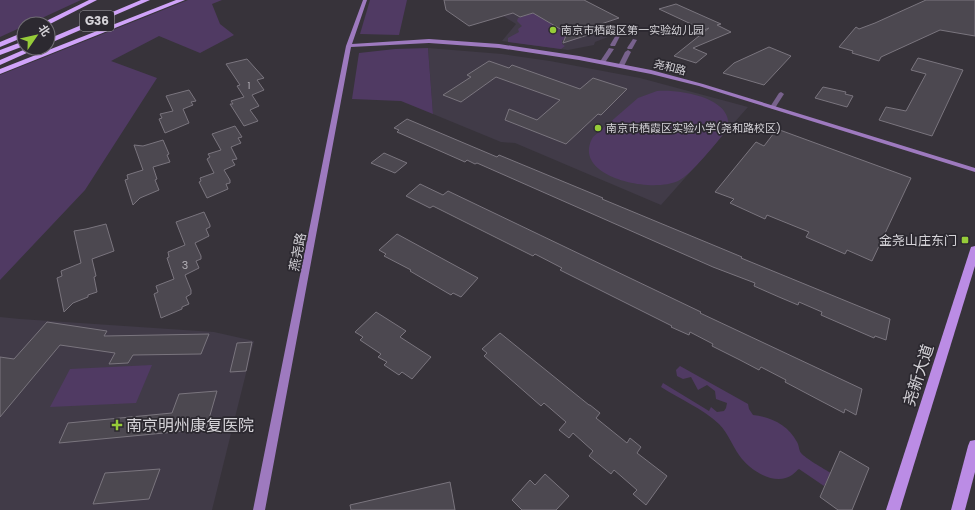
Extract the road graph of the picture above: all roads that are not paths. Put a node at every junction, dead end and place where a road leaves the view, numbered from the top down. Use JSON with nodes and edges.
{"nodes":[{"id":1,"x":94,"y":0,"type":"edge"},
{"id":2,"x":131,"y":0,"type":"edge"},
{"id":3,"x":147,"y":0,"type":"edge"},
{"id":4,"x":182,"y":0,"type":"edge"},
{"id":5,"x":365,"y":0,"type":"edge"},
{"id":6,"x":56,"y":18,"type":"edge"},
{"id":7,"x":56,"y":31,"type":"edge"},
{"id":8,"x":618,"y":36,"type":"dead end"},
{"id":9,"x":16,"y":38,"type":"edge"},
{"id":10,"x":56,"y":39,"type":"edge"},
{"id":11,"x":635,"y":40,"type":"dead end"},
{"id":12,"x":0,"y":45,"type":"edge"},
{"id":13,"x":16,"y":46,"type":"edge"},
{"id":14,"x":349,"y":46,"type":"junction"},
{"id":15,"x":0,"y":53,"type":"edge"},
{"id":16,"x":16,"y":56,"type":"edge"},
{"id":17,"x":0,"y":63,"type":"edge"},
{"id":18,"x":602,"y":63,"type":"junction"},
{"id":19,"x":621,"y":66,"type":"junction"},
{"id":20,"x":0,"y":72,"type":"edge"},
{"id":21,"x":781,"y":94,"type":"dead end"},
{"id":22,"x":773,"y":107,"type":"junction"},
{"id":23,"x":975,"y":170,"type":"edge"},
{"id":24,"x":975,"y":250,"type":"edge"},
{"id":25,"x":975,"y":446,"type":"edge"},
{"id":26,"x":259,"y":510,"type":"edge"},
{"id":27,"x":893,"y":510,"type":"edge"},
{"id":28,"x":958,"y":510,"type":"edge"}],
"edges":[{"from":1,"to":6,"type":"highway"},
{"from":2,"to":7,"type":"highway","number":"G36"},
{"from":3,"to":10,"type":"highway","number":"G36"},
{"from":4,"to":20,"type":"highway"},
{"from":5,"to":14,"type":"main road","name":"燕尧路"},
{"from":8,"to":18,"type":"street"},
{"from":9,"to":12,"type":"highway"},
{"from":11,"to":19,"type":"street"},
{"from":13,"to":15,"type":"highway"},
{"from":14,"to":18,"type":"main road","name":"尧和路"},
{"from":14,"to":26,"type":"main road","name":"燕尧路"},
{"from":16,"to":17,"type":"highway"},
{"from":18,"to":19,"type":"main road","name":"尧和路"},
{"from":19,"to":22,"type":"main road","name":"尧和路"},
{"from":21,"to":22,"type":"street"},
{"from":22,"to":23,"type":"main road","name":"尧和路"},
{"from":24,"to":27,"type":"main road","name":"尧新大道"},
{"from":25,"to":28,"type":"main road"}]}
